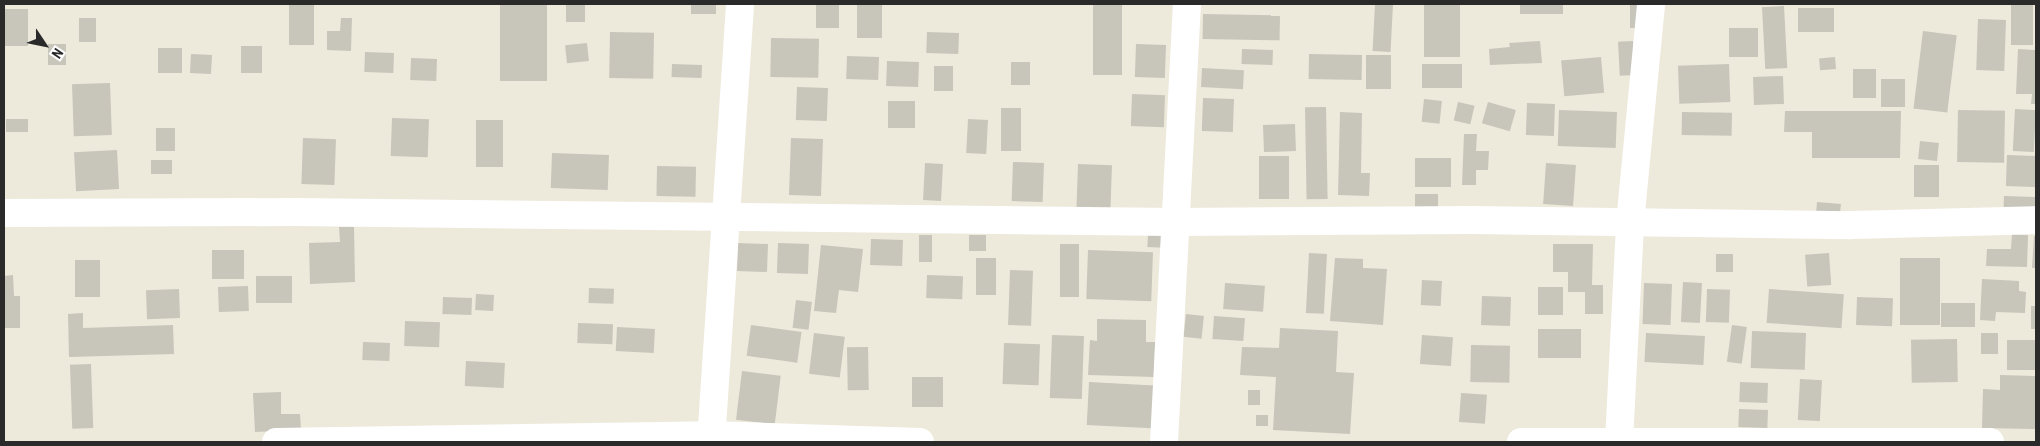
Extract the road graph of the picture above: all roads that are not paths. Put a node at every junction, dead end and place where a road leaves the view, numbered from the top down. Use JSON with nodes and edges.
{"nodes":[{"id":1,"x":740,"y":4,"type":"edge"},
{"id":2,"x":1187,"y":4,"type":"edge"},
{"id":3,"x":1651,"y":4,"type":"edge"},
{"id":4,"x":4,"y":213,"type":"edge"},
{"id":5,"x":725,"y":218,"type":"junction"},
{"id":6,"x":2036,"y":220,"type":"edge"},
{"id":7,"x":1176,"y":222,"type":"junction"},
{"id":8,"x":1630,"y":223,"type":"junction"},
{"id":9,"x":711,"y":438,"type":"edge"},
{"id":10,"x":1619,"y":441,"type":"edge"},
{"id":11,"x":276,"y":442,"type":"edge"},
{"id":12,"x":920,"y":442,"type":"edge"},
{"id":13,"x":1164,"y":442,"type":"edge"},
{"id":14,"x":1521,"y":442,"type":"edge"},
{"id":15,"x":1990,"y":442,"type":"edge"}],
"edges":[{"from":1,"to":5,"type":"street"},
{"from":2,"to":7,"type":"street"},
{"from":3,"to":8,"type":"street"},
{"from":4,"to":5,"type":"street"},
{"from":5,"to":7,"type":"street"},
{"from":5,"to":9,"type":"street"},
{"from":6,"to":8,"type":"street"},
{"from":7,"to":8,"type":"street"},
{"from":7,"to":13,"type":"street"},
{"from":8,"to":10,"type":"street"},
{"from":9,"to":11,"type":"street"},
{"from":9,"to":12,"type":"street"},
{"from":10,"to":14,"type":"street"},
{"from":10,"to":15,"type":"street"}]}
